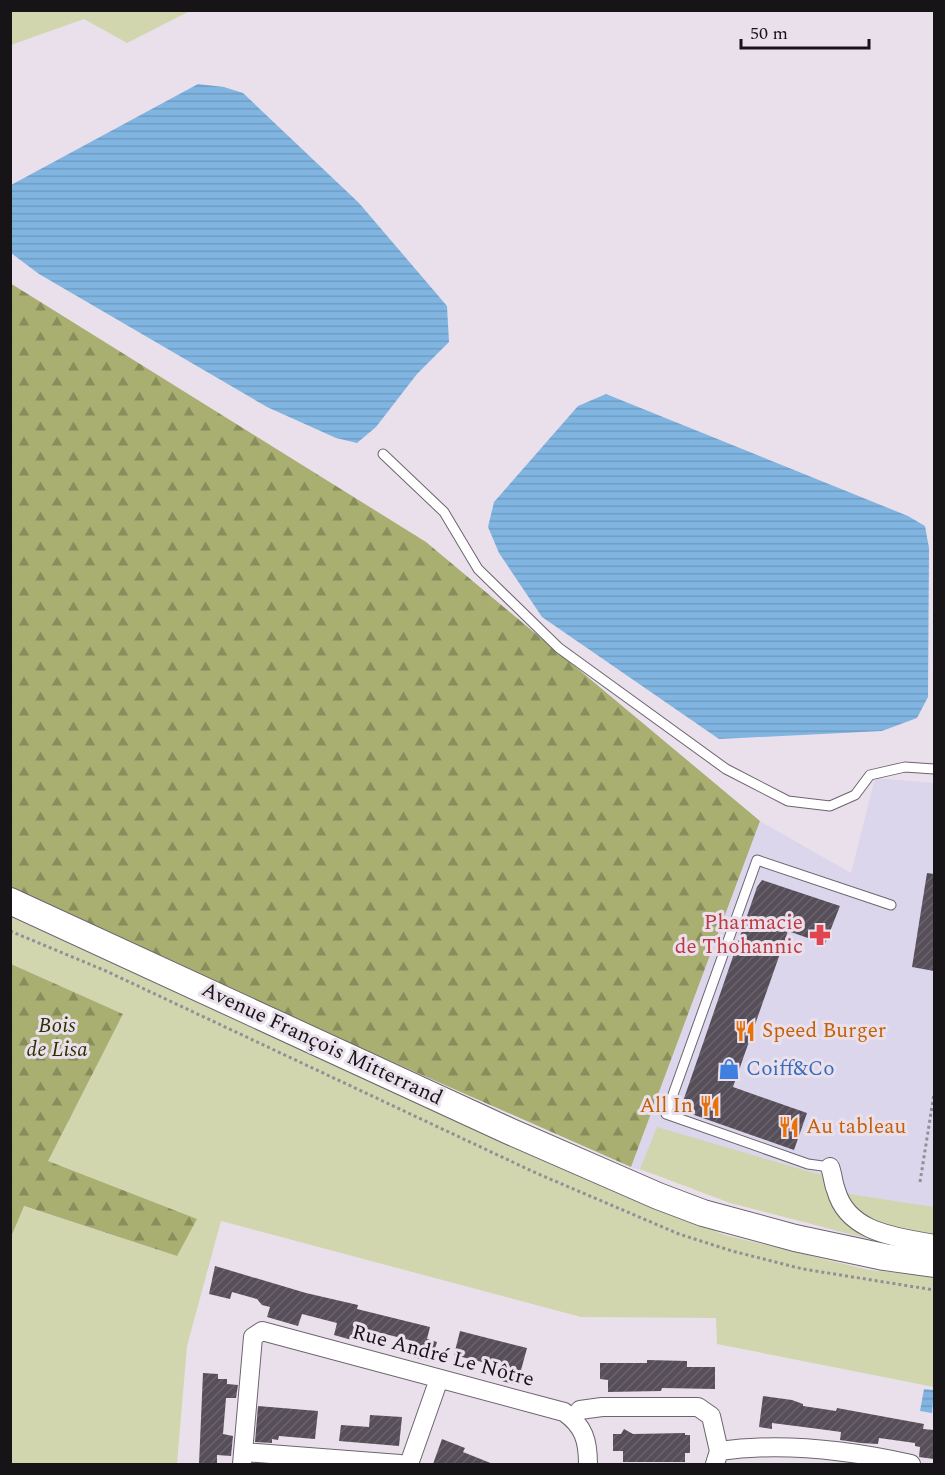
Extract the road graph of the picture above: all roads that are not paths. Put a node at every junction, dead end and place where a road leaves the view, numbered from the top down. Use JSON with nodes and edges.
{"nodes":[{"id":1,"x":383,"y":454,"type":"dead end"},
{"id":2,"x":934,"y":769,"type":"edge"},
{"id":3,"x":10,"y":901,"type":"edge"},
{"id":4,"x":891,"y":905,"type":"dead end"},
{"id":5,"x":830,"y":1167,"type":"joint"},
{"id":6,"x":934,"y":1244,"type":"edge"},
{"id":7,"x":934,"y":1264,"type":"edge"},
{"id":8,"x":440,"y":1379,"type":"junction"},
{"id":9,"x":573,"y":1418,"type":"junction"},
{"id":10,"x":243,"y":1458,"type":"edge"},
{"id":11,"x":717,"y":1458,"type":"edge"},
{"id":12,"x":400,"y":1464,"type":"edge"},
{"id":13,"x":409,"y":1464,"type":"edge"},
{"id":14,"x":588,"y":1464,"type":"edge"},
{"id":15,"x":911,"y":1464,"type":"edge"}],
"edges":[{"from":1,"to":2,"type":"lane"},
{"from":3,"to":7,"type":"main road","name":"Avenue François Mitterrand"},
{"from":4,"to":5,"type":"lane"},
{"from":5,"to":6,"type":"street"},
{"from":8,"to":9,"type":"street","name":"Rue André Le Nôtre"},
{"from":8,"to":10,"type":"street","name":"Rue André Le Nôtre"},
{"from":8,"to":13,"type":"street"},
{"from":9,"to":11,"type":"street"},
{"from":9,"to":14,"type":"street"},
{"from":10,"to":12,"type":"street"},
{"from":11,"to":15,"type":"street"}]}
